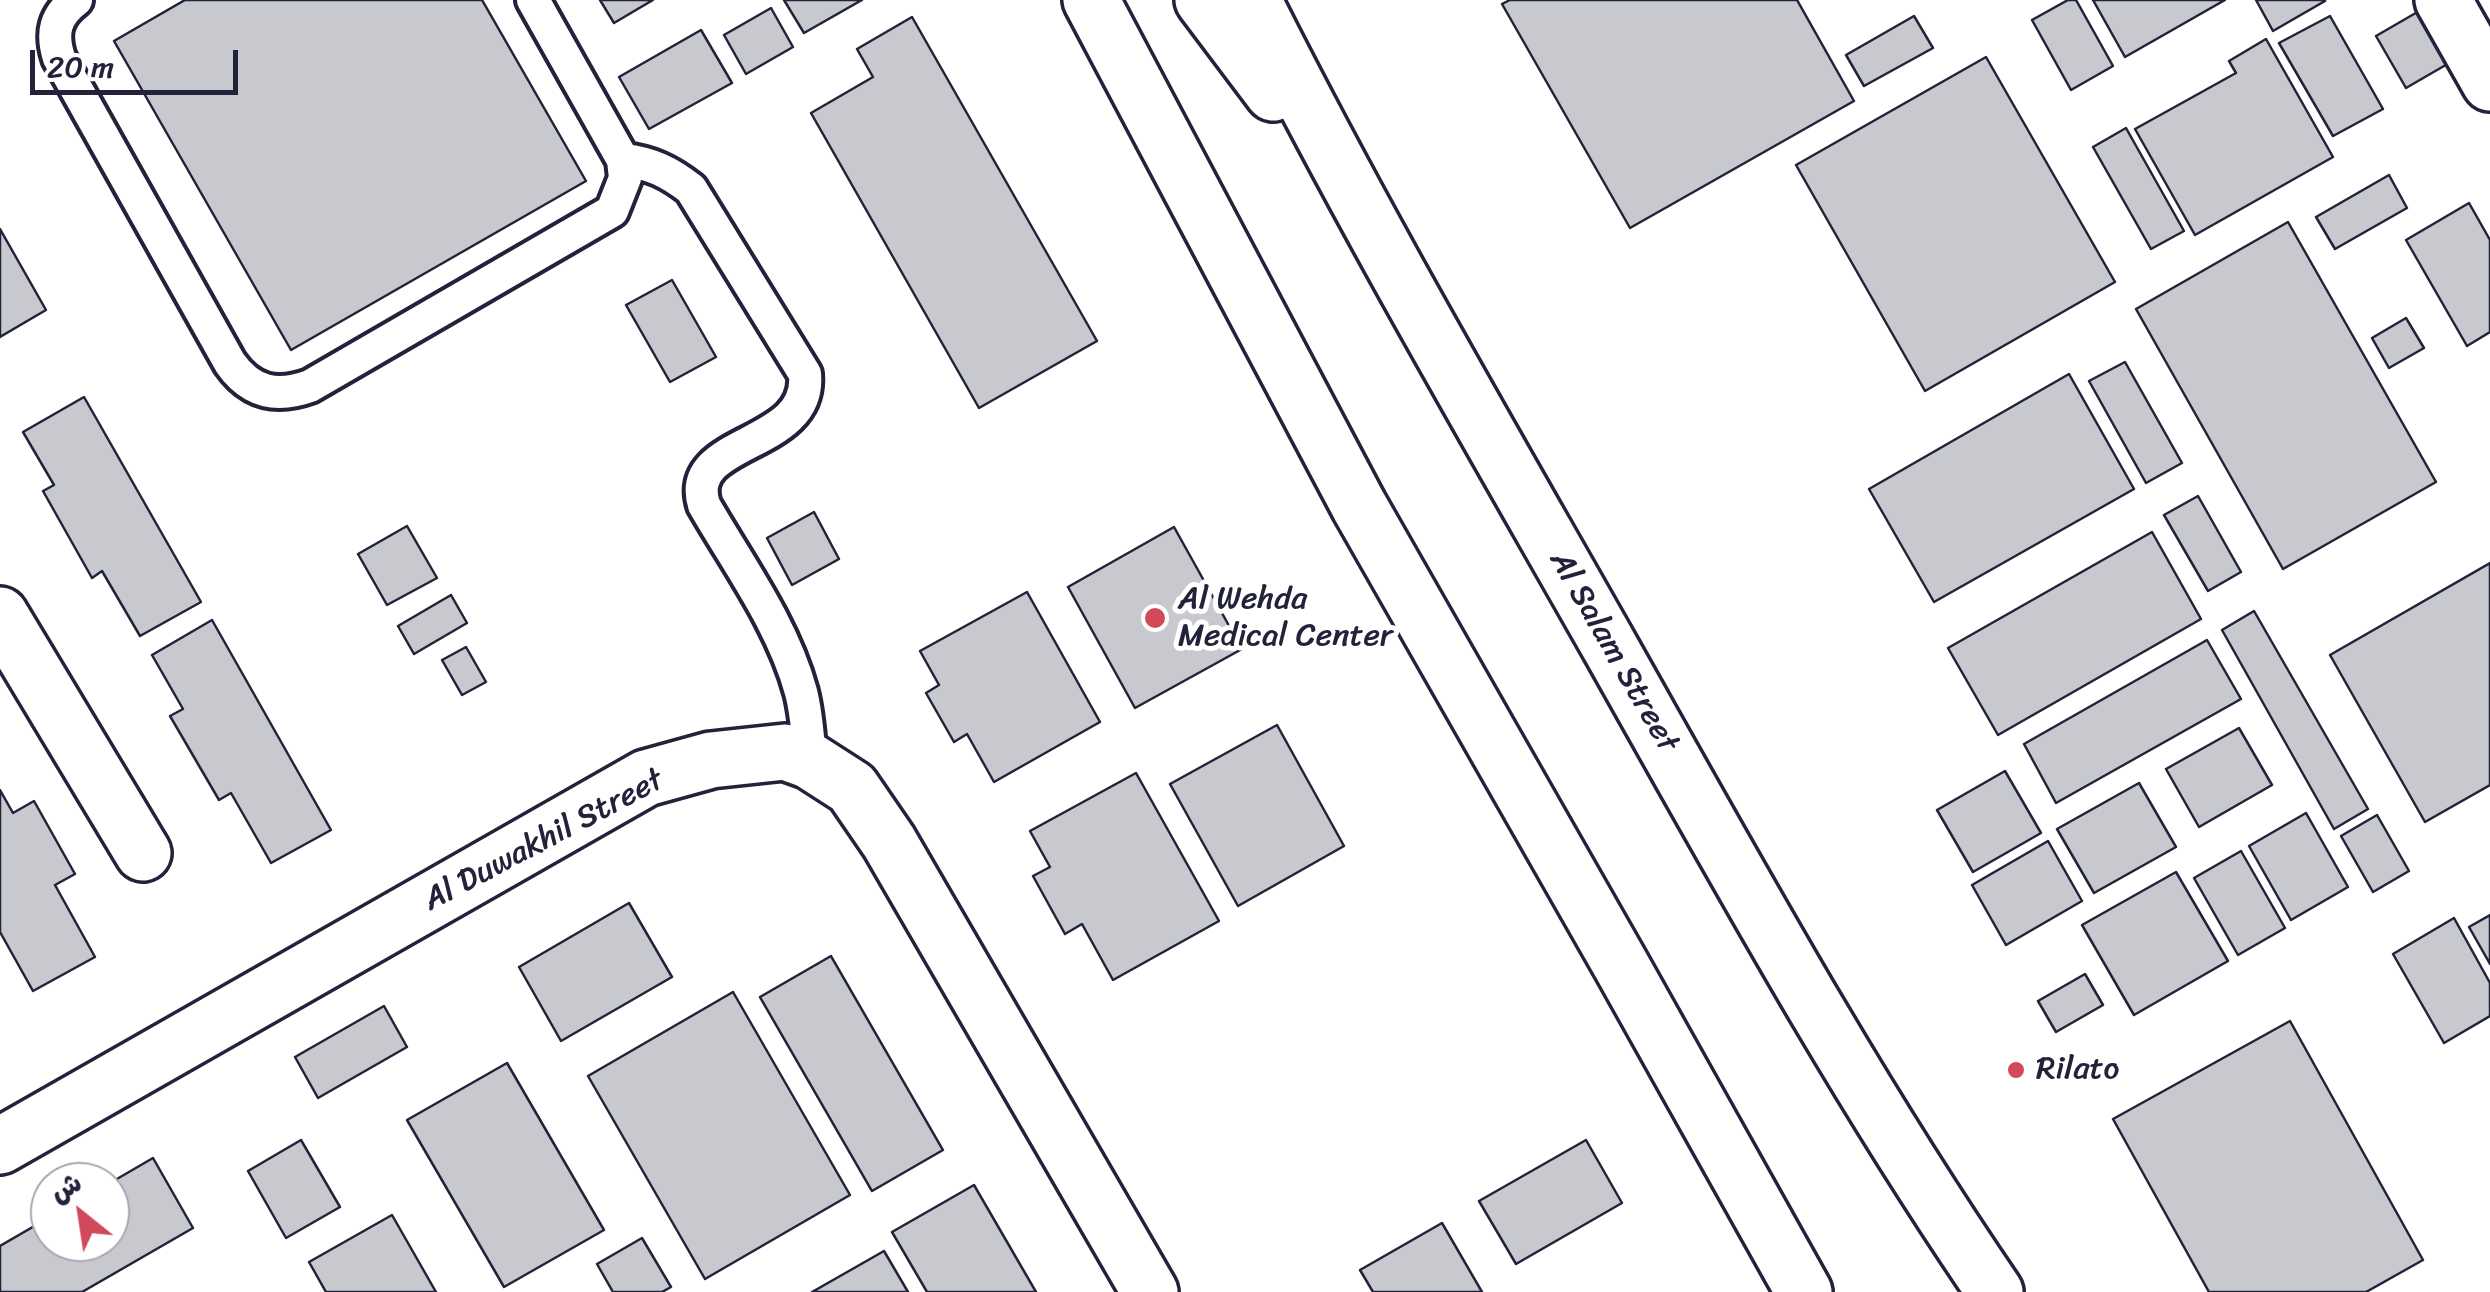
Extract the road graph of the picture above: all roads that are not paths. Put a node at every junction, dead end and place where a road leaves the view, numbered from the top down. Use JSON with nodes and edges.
{"nodes":[{"id":1,"x":76,"y":0,"type":"edge"},
{"id":2,"x":533,"y":0,"type":"edge"},
{"id":3,"x":1091,"y":0,"type":"edge"},
{"id":4,"x":1203,"y":0,"type":"edge"},
{"id":5,"x":1253,"y":0,"type":"edge"},
{"id":6,"x":2443,"y":0,"type":"edge"},
{"id":7,"x":2490,"y":83,"type":"edge"},
{"id":8,"x":1330,"y":153,"type":"junction"},
{"id":9,"x":624,"y":160,"type":"junction"},
{"id":10,"x":0,"y":614,"type":"edge"},
{"id":11,"x":810,"y":762,"type":"junction"},
{"id":12,"x":143,"y":853,"type":"dead end"},
{"id":13,"x":0,"y":1146,"type":"edge"},
{"id":14,"x":1150,"y":1292,"type":"edge"},
{"id":15,"x":1804,"y":1292,"type":"edge"},
{"id":16,"x":1995,"y":1292,"type":"edge"}],
"edges":[{"from":1,"to":9,"type":"lane"},
{"from":2,"to":9,"type":"lane"},
{"from":3,"to":15,"type":"main road"},
{"from":4,"to":8,"type":"main road"},
{"from":5,"to":8,"type":"main road","name":"Al Salam Street"},
{"from":6,"to":7,"type":"main road"},
{"from":8,"to":16,"type":"main road","name":"Al Salam Street"},
{"from":9,"to":11,"type":"lane"},
{"from":10,"to":12,"type":"main road"},
{"from":11,"to":13,"type":"main road","name":"Al Duwakhil Street"},
{"from":11,"to":14,"type":"main road","name":"Al Duwakhil Street"}]}
